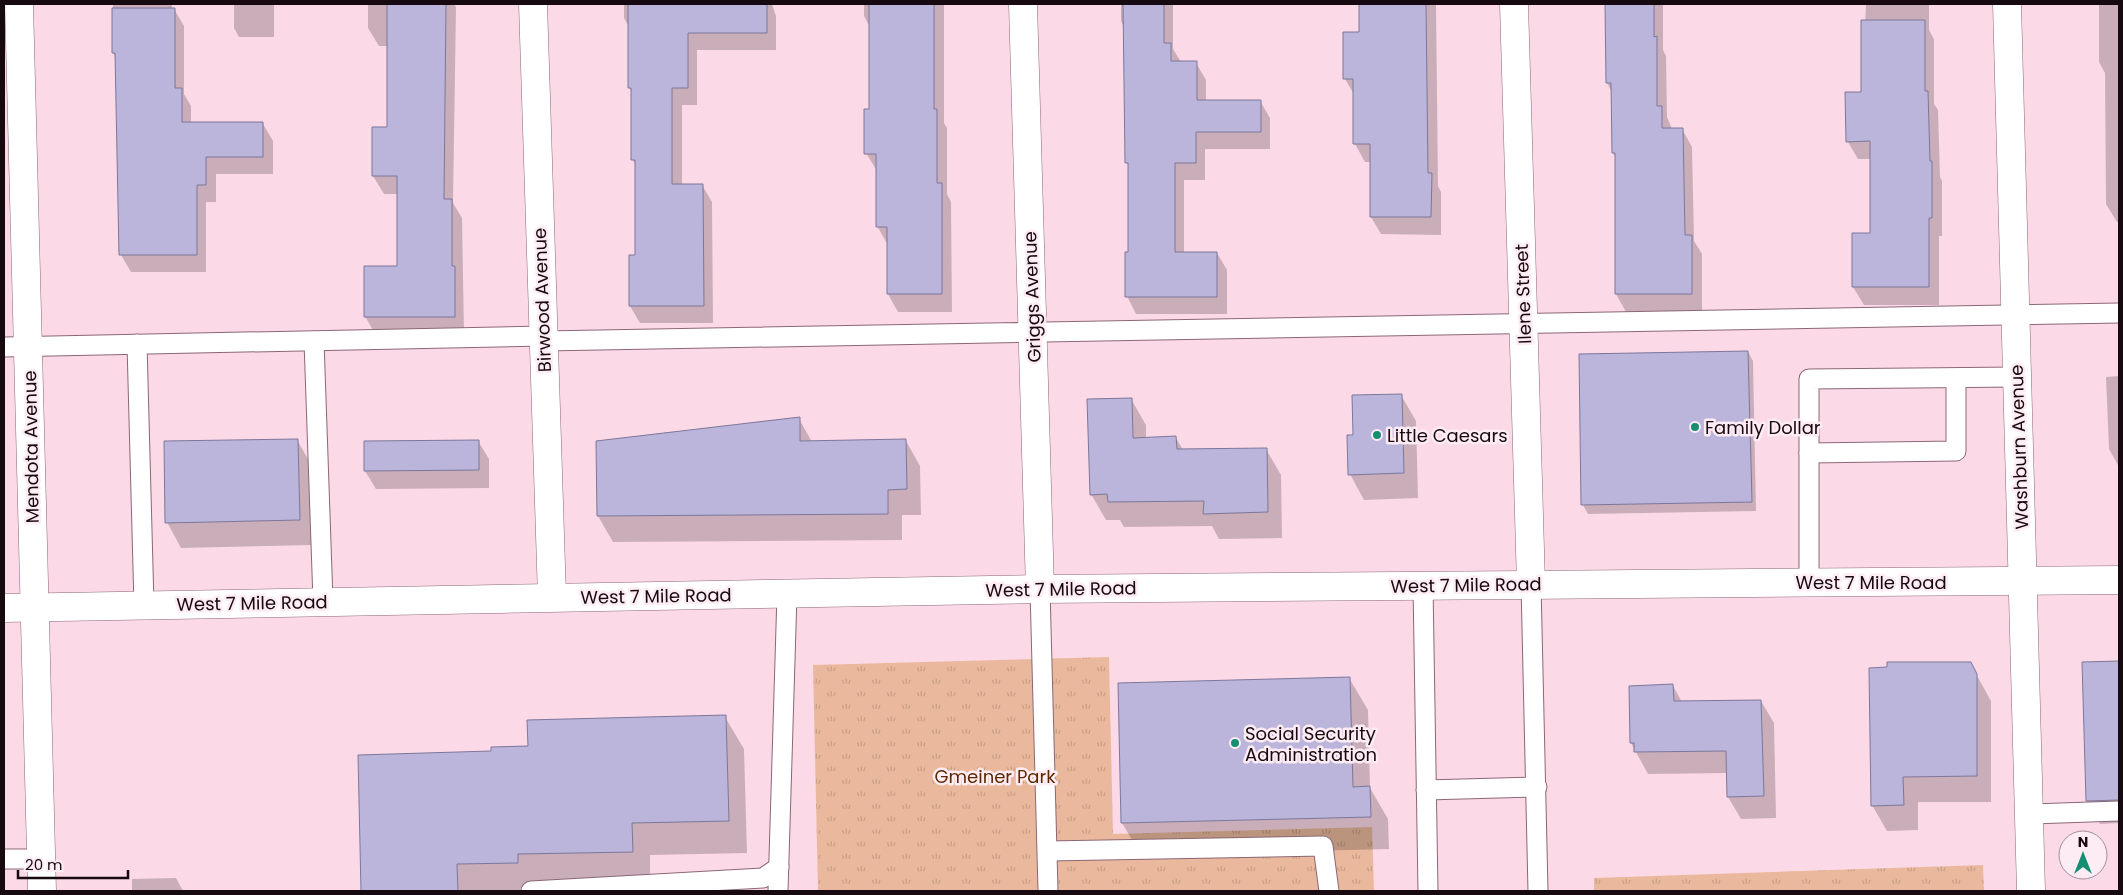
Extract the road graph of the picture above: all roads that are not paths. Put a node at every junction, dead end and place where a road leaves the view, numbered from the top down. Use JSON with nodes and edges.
{"nodes":[{"id":1,"x":19,"y":4,"type":"edge"},
{"id":2,"x":532,"y":4,"type":"edge"},
{"id":3,"x":1023,"y":4,"type":"edge"},
{"id":4,"x":1514,"y":4,"type":"edge"},
{"id":5,"x":2007,"y":4,"type":"edge"},
{"id":6,"x":2119,"y":313,"type":"edge"},
{"id":7,"x":2016,"y":314,"type":"junction"},
{"id":8,"x":1524,"y":323,"type":"junction"},
{"id":9,"x":1033,"y":333,"type":"junction"},
{"id":10,"x":544,"y":339,"type":"junction"},
{"id":11,"x":314,"y":341,"type":"junction"},
{"id":12,"x":137,"y":344,"type":"junction"},
{"id":13,"x":16,"y":346,"type":"edge"},
{"id":14,"x":2018,"y":377,"type":"junction"},
{"id":15,"x":1956,"y":378,"type":"junction"},
{"id":16,"x":1809,"y":453,"type":"junction"},
{"id":17,"x":2119,"y":580,"type":"edge"},
{"id":18,"x":2023,"y":581,"type":"junction"},
{"id":19,"x":1809,"y":583,"type":"junction"},
{"id":20,"x":1531,"y":584,"type":"junction"},
{"id":21,"x":1423,"y":585,"type":"junction"},
{"id":22,"x":1040,"y":589,"type":"junction"},
{"id":23,"x":787,"y":594,"type":"junction"},
{"id":24,"x":552,"y":597,"type":"junction"},
{"id":25,"x":323,"y":602,"type":"junction"},
{"id":26,"x":144,"y":605,"type":"junction"},
{"id":27,"x":34,"y":607,"type":"junction"},
{"id":28,"x":4,"y":608,"type":"edge"},
{"id":29,"x":1537,"y":787,"type":"junction"},
{"id":30,"x":1426,"y":790,"type":"junction"},
{"id":31,"x":2119,"y":811,"type":"edge"},
{"id":32,"x":2029,"y":814,"type":"junction"},
{"id":33,"x":1048,"y":851,"type":"junction"},
{"id":34,"x":4,"y":859,"type":"edge"},
{"id":35,"x":41,"y":859,"type":"junction"},
{"id":36,"x":779,"y":867,"type":"junction"},
{"id":37,"x":42,"y":891,"type":"edge"},
{"id":38,"x":531,"y":891,"type":"edge"},
{"id":39,"x":778,"y":891,"type":"edge"},
{"id":40,"x":1048,"y":891,"type":"edge"},
{"id":41,"x":1329,"y":891,"type":"edge"},
{"id":42,"x":1428,"y":891,"type":"edge"},
{"id":43,"x":1538,"y":891,"type":"edge"},
{"id":44,"x":2031,"y":891,"type":"edge"}],
"edges":[{"from":1,"to":13,"type":"street","name":"Mendota Avenue"},
{"from":2,"to":10,"type":"street","name":"Birwood Avenue"},
{"from":3,"to":9,"type":"street","name":"Griggs Avenue"},
{"from":4,"to":8,"type":"street","name":"Ilene Street"},
{"from":5,"to":7,"type":"street","name":"Washburn Avenue"},
{"from":6,"to":7,"type":"lane"},
{"from":7,"to":8,"type":"lane"},
{"from":7,"to":14,"type":"street","name":"Washburn Avenue"},
{"from":8,"to":9,"type":"lane"},
{"from":8,"to":20,"type":"street","name":"Ilene Street"},
{"from":9,"to":10,"type":"lane"},
{"from":9,"to":22,"type":"street","name":"Griggs Avenue"},
{"from":10,"to":11,"type":"lane"},
{"from":10,"to":24,"type":"street","name":"Birwood Avenue"},
{"from":11,"to":12,"type":"lane"},
{"from":11,"to":25,"type":"lane"},
{"from":12,"to":13,"type":"lane"},
{"from":12,"to":26,"type":"lane"},
{"from":13,"to":27,"type":"street","name":"Mendota Avenue"},
{"from":14,"to":15,"type":"lane"},
{"from":14,"to":18,"type":"street","name":"Washburn Avenue"},
{"from":15,"to":16,"type":"lane"},
{"from":15,"to":16,"type":"lane"},
{"from":16,"to":19,"type":"lane"},
{"from":17,"to":18,"type":"street","name":"West 7 Mile Road"},
{"from":18,"to":19,"type":"street","name":"West 7 Mile Road"},
{"from":18,"to":32,"type":"street","name":"Washburn Avenue"},
{"from":19,"to":20,"type":"street","name":"West 7 Mile Road"},
{"from":20,"to":21,"type":"street","name":"West 7 Mile Road"},
{"from":20,"to":29,"type":"lane"},
{"from":21,"to":22,"type":"street","name":"West 7 Mile Road"},
{"from":21,"to":30,"type":"lane"},
{"from":22,"to":23,"type":"street","name":"West 7 Mile Road"},
{"from":22,"to":33,"type":"lane"},
{"from":23,"to":24,"type":"street","name":"West 7 Mile Road"},
{"from":23,"to":36,"type":"lane"},
{"from":24,"to":25,"type":"street","name":"West 7 Mile Road"},
{"from":25,"to":26,"type":"street","name":"West 7 Mile Road"},
{"from":26,"to":27,"type":"street","name":"West 7 Mile Road"},
{"from":27,"to":28,"type":"street","name":"West 7 Mile Road"},
{"from":27,"to":35,"type":"street","name":"Mendota Avenue"},
{"from":29,"to":30,"type":"lane"},
{"from":29,"to":43,"type":"lane"},
{"from":30,"to":42,"type":"lane"},
{"from":31,"to":32,"type":"lane"},
{"from":32,"to":44,"type":"street","name":"Washburn Avenue"},
{"from":33,"to":40,"type":"lane"},
{"from":33,"to":41,"type":"lane"},
{"from":34,"to":35,"type":"lane"},
{"from":35,"to":37,"type":"street","name":"Mendota Avenue"},
{"from":36,"to":38,"type":"lane"},
{"from":36,"to":39,"type":"lane"}]}
